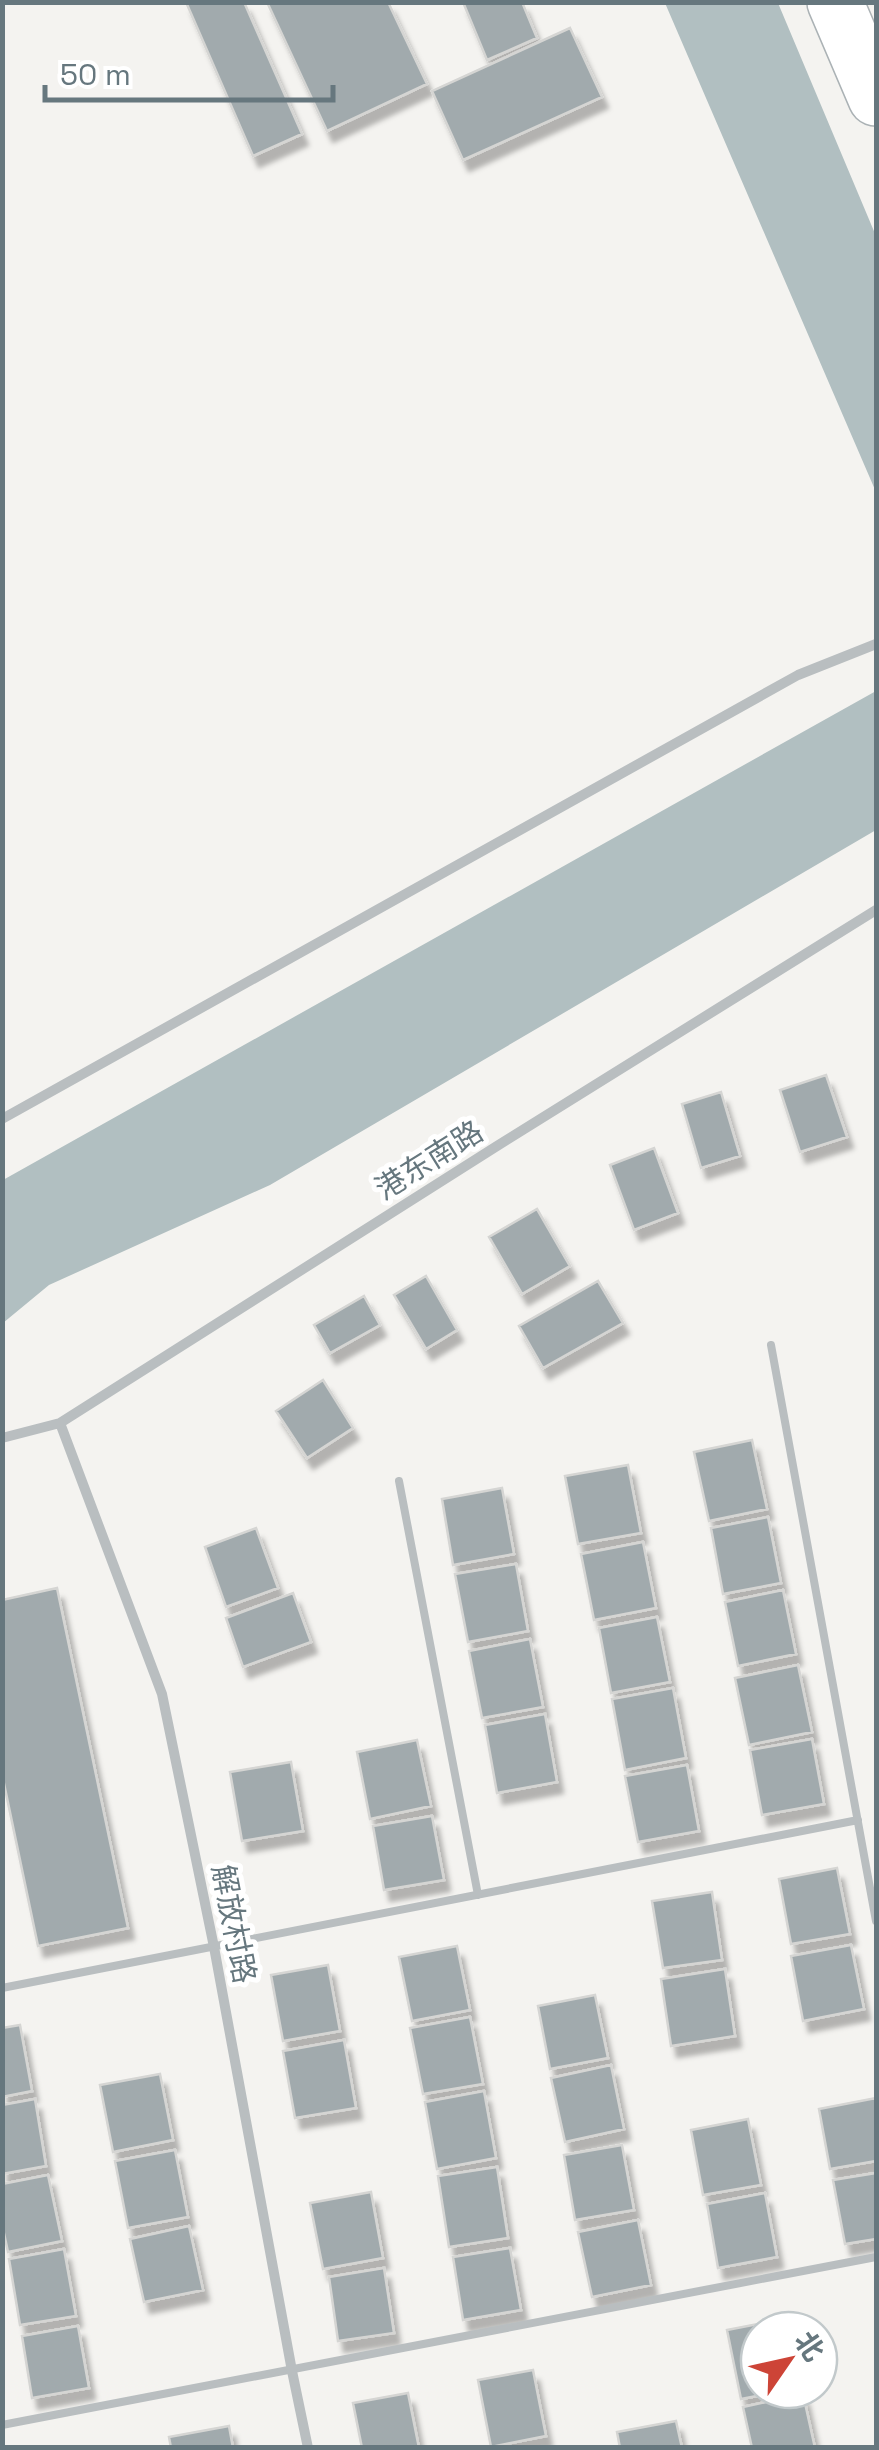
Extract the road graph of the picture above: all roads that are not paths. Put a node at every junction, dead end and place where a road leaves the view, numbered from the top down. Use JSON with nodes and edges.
{"nodes":[{"id":1,"x":834,"y":2,"type":"edge"},
{"id":2,"x":876,"y":98,"type":"edge"},
{"id":3,"x":876,"y":644,"type":"edge"},
{"id":4,"x":876,"y":910,"type":"edge"},
{"id":5,"x":2,"y":1118,"type":"edge"},
{"id":6,"x":770,"y":1345,"type":"dead end"},
{"id":7,"x":60,"y":1423,"type":"junction"},
{"id":8,"x":2,"y":1438,"type":"edge"},
{"id":9,"x":399,"y":1482,"type":"dead end"},
{"id":10,"x":858,"y":1820,"type":"junction"},
{"id":11,"x":478,"y":1895,"type":"junction"},
{"id":12,"x":876,"y":1921,"type":"edge"},
{"id":13,"x":214,"y":1948,"type":"junction"},
{"id":14,"x":2,"y":1988,"type":"edge"},
{"id":15,"x":876,"y":2257,"type":"edge"},
{"id":16,"x":292,"y":2371,"type":"junction"},
{"id":17,"x":2,"y":2425,"type":"edge"},
{"id":18,"x":308,"y":2448,"type":"edge"}],
"edges":[{"from":1,"to":2,"type":"street"},
{"from":3,"to":5,"type":"street"},
{"from":4,"to":7,"type":"street","name":"港东南路"},
{"from":6,"to":10,"type":"lane"},
{"from":7,"to":8,"type":"street","name":"港东南路"},
{"from":7,"to":13,"type":"street","name":"解放村路"},
{"from":9,"to":11,"type":"lane"},
{"from":10,"to":11,"type":"lane"},
{"from":10,"to":12,"type":"lane"},
{"from":11,"to":13,"type":"lane"},
{"from":13,"to":14,"type":"lane"},
{"from":13,"to":16,"type":"street","name":"解放村路"},
{"from":15,"to":16,"type":"lane"},
{"from":16,"to":17,"type":"lane"},
{"from":16,"to":18,"type":"street","name":"解放村路"}]}
